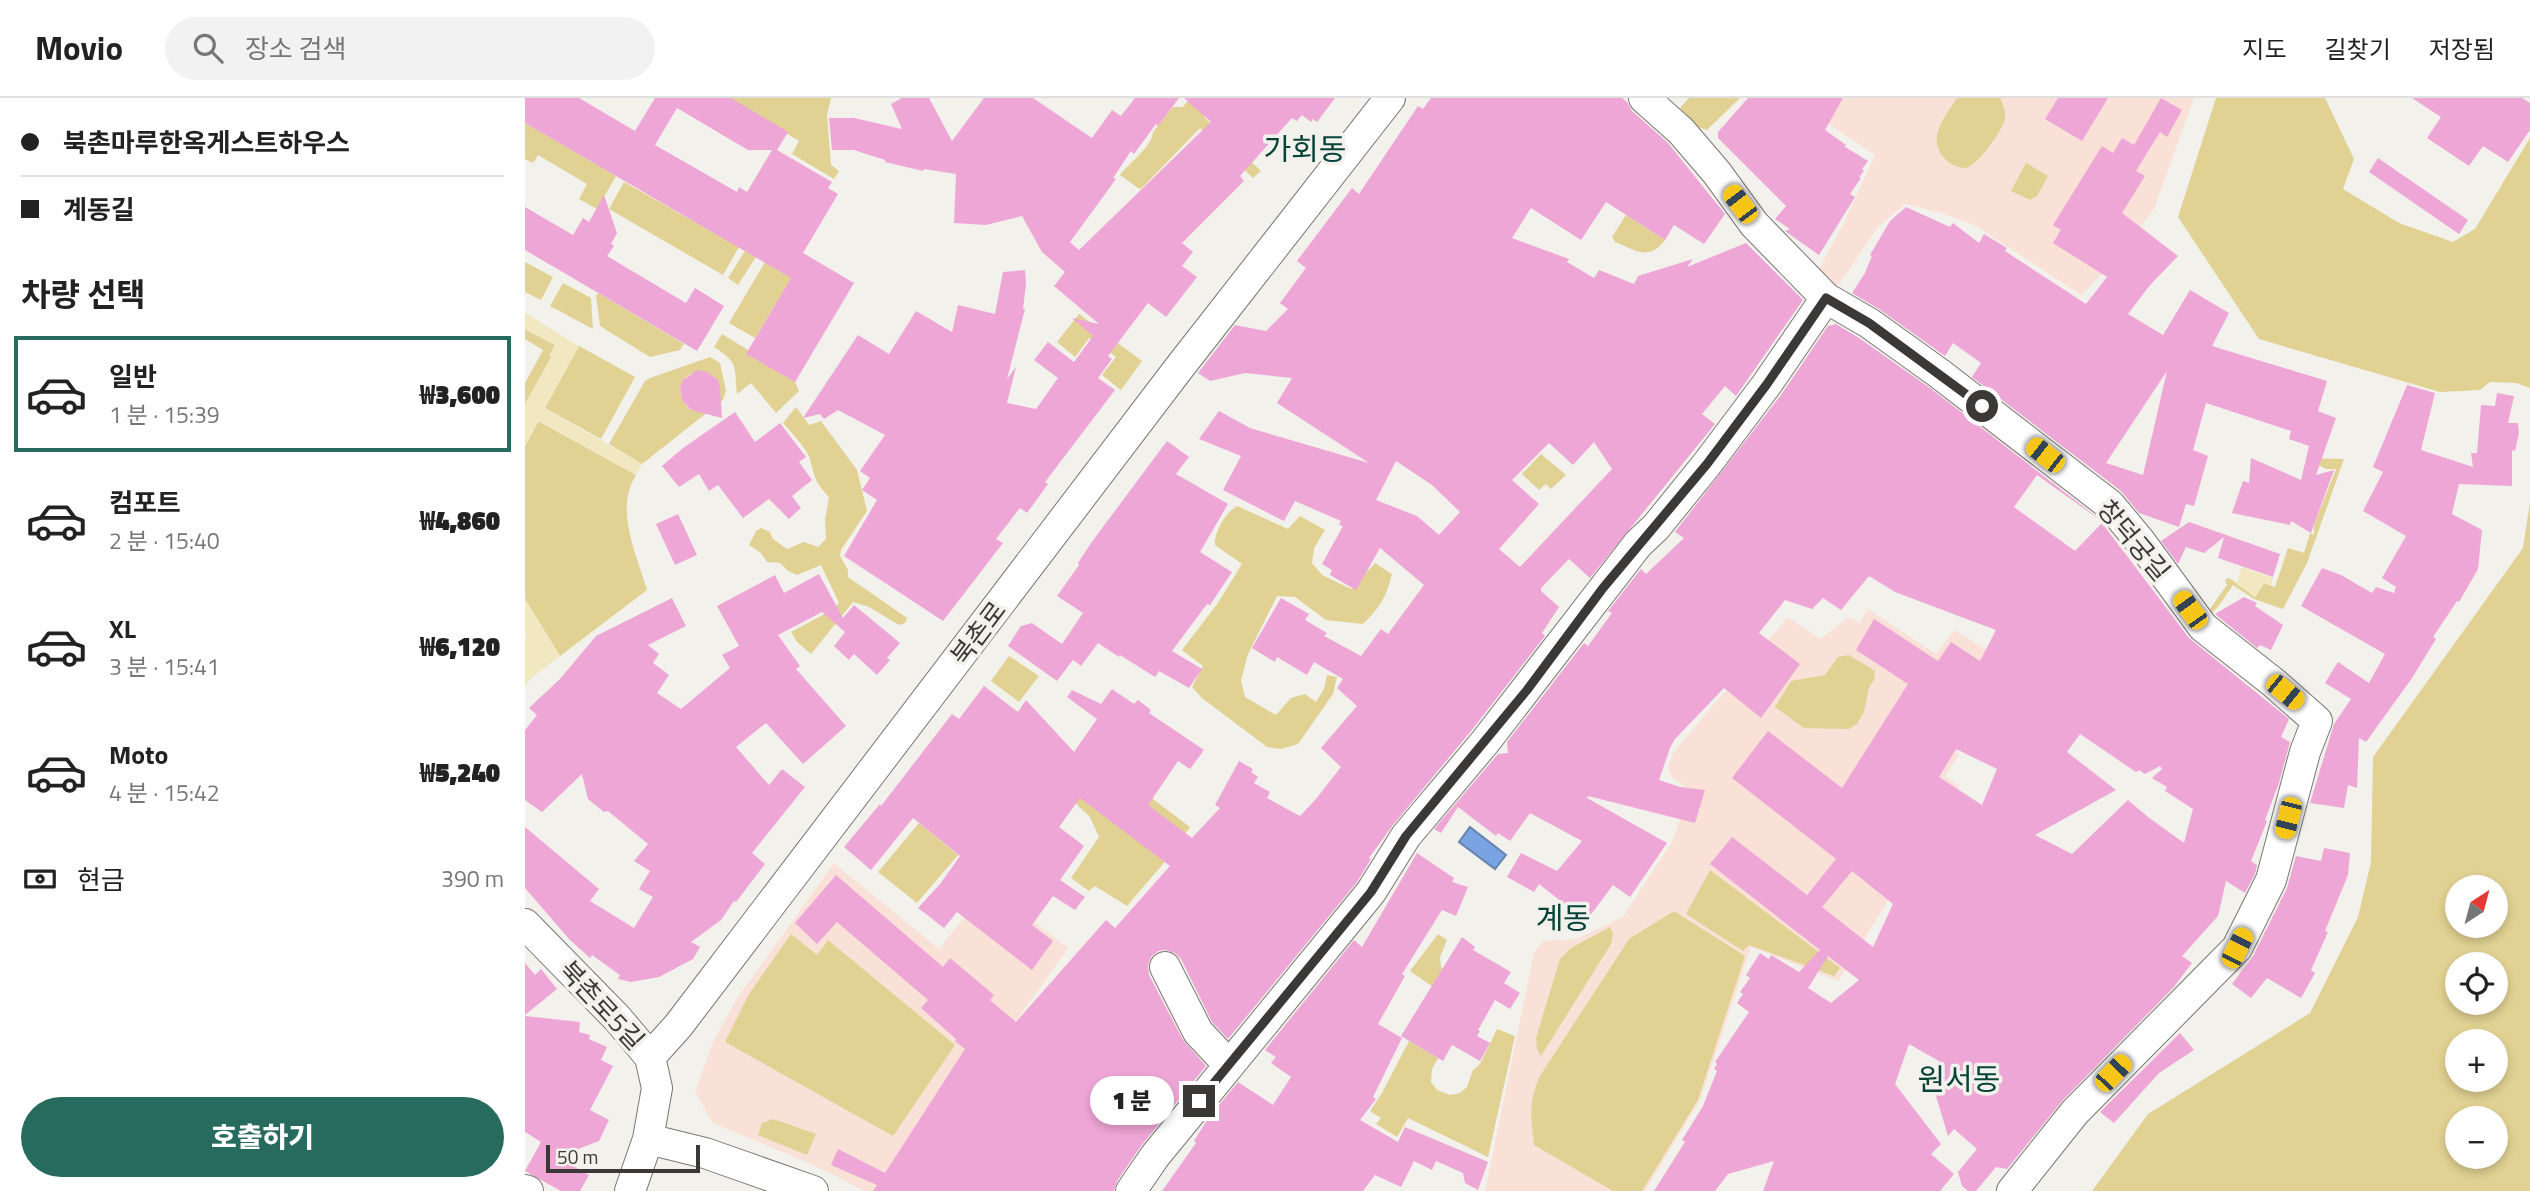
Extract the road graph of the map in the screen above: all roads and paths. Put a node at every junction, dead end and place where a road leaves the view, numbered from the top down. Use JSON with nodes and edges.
{"nodes":[{"id":1,"x":1390,"y":98,"type":"edge"},
{"id":2,"x":1644,"y":98,"type":"edge"},
{"id":3,"x":1826,"y":298,"type":"junction"},
{"id":4,"x":525,"y":924,"type":"edge"},
{"id":5,"x":1165,"y":967,"type":"dead end"},
{"id":6,"x":650,"y":1057,"type":"junction"},
{"id":7,"x":1229,"y":1065,"type":"junction"},
{"id":8,"x":648,"y":1139,"type":"junction"},
{"id":9,"x":630,"y":1191,"type":"edge"},
{"id":10,"x":813,"y":1191,"type":"edge"},
{"id":11,"x":1131,"y":1191,"type":"edge"},
{"id":12,"x":2012,"y":1191,"type":"edge"}],
"edges":[{"from":1,"to":6,"type":"street","name":"북촌로"},
{"from":2,"to":3,"type":"street","name":"창덕궁길"},
{"from":3,"to":7,"type":"street"},
{"from":3,"to":12,"type":"street","name":"창덕궁길"},
{"from":4,"to":6,"type":"street","name":"북촌로5길"},
{"from":5,"to":7,"type":"street"},
{"from":6,"to":8,"type":"street"},
{"from":7,"to":11,"type":"street"},
{"from":8,"to":9,"type":"street"},
{"from":8,"to":10,"type":"street"}]}
